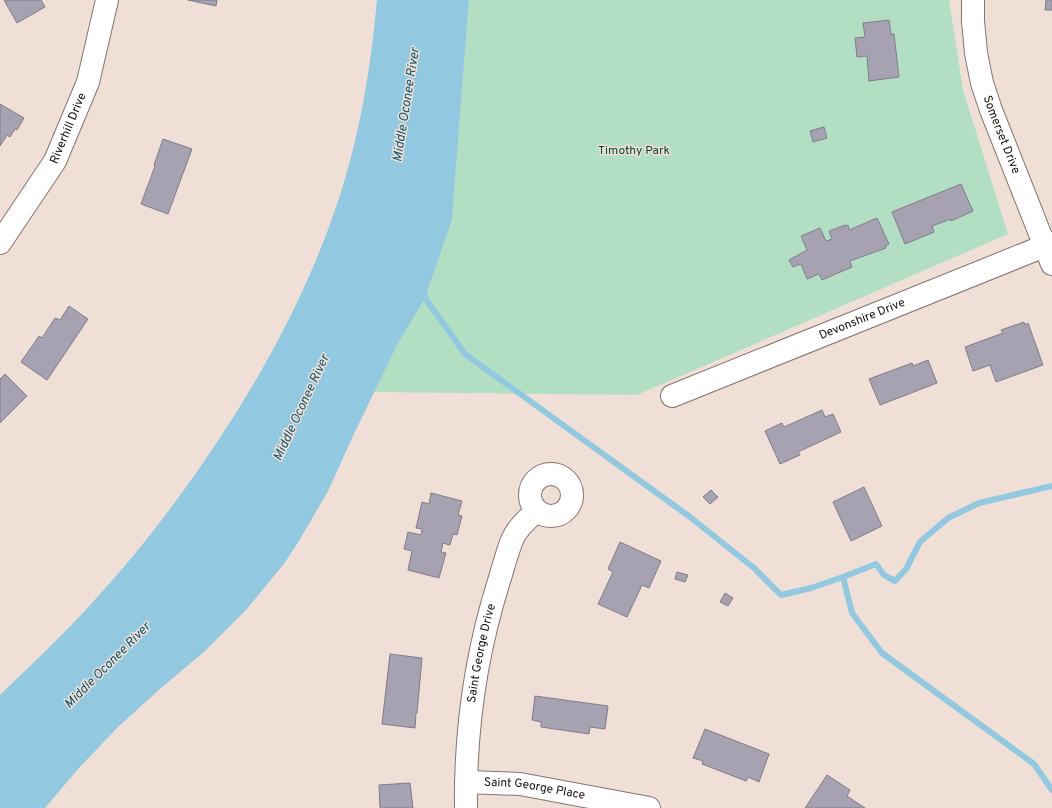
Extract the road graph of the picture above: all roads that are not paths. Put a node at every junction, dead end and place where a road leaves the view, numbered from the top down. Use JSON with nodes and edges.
{"nodes":[{"id":1,"x":107,"y":0,"type":"edge"},
{"id":2,"x":973,"y":0,"type":"edge"},
{"id":3,"x":0,"y":244,"type":"edge"},
{"id":4,"x":1050,"y":251,"type":"edge"},
{"id":5,"x":672,"y":396,"type":"dead end"},
{"id":6,"x":537,"y":511,"type":"dead end"},
{"id":7,"x":466,"y":782,"type":"junction"},
{"id":8,"x":466,"y":808,"type":"edge"},
{"id":9,"x":649,"y":808,"type":"edge"}],
"edges":[{"from":1,"to":3,"type":"street","name":"Riverhill Drive"},
{"from":2,"to":4,"type":"street","name":"Somerset Drive"},
{"from":4,"to":5,"type":"street","name":"Devonshire Drive"},
{"from":6,"to":7,"type":"street","name":"Saint George Drive"},
{"from":7,"to":8,"type":"street","name":"Saint George Drive"},
{"from":7,"to":9,"type":"street","name":"Saint George Place"}]}
